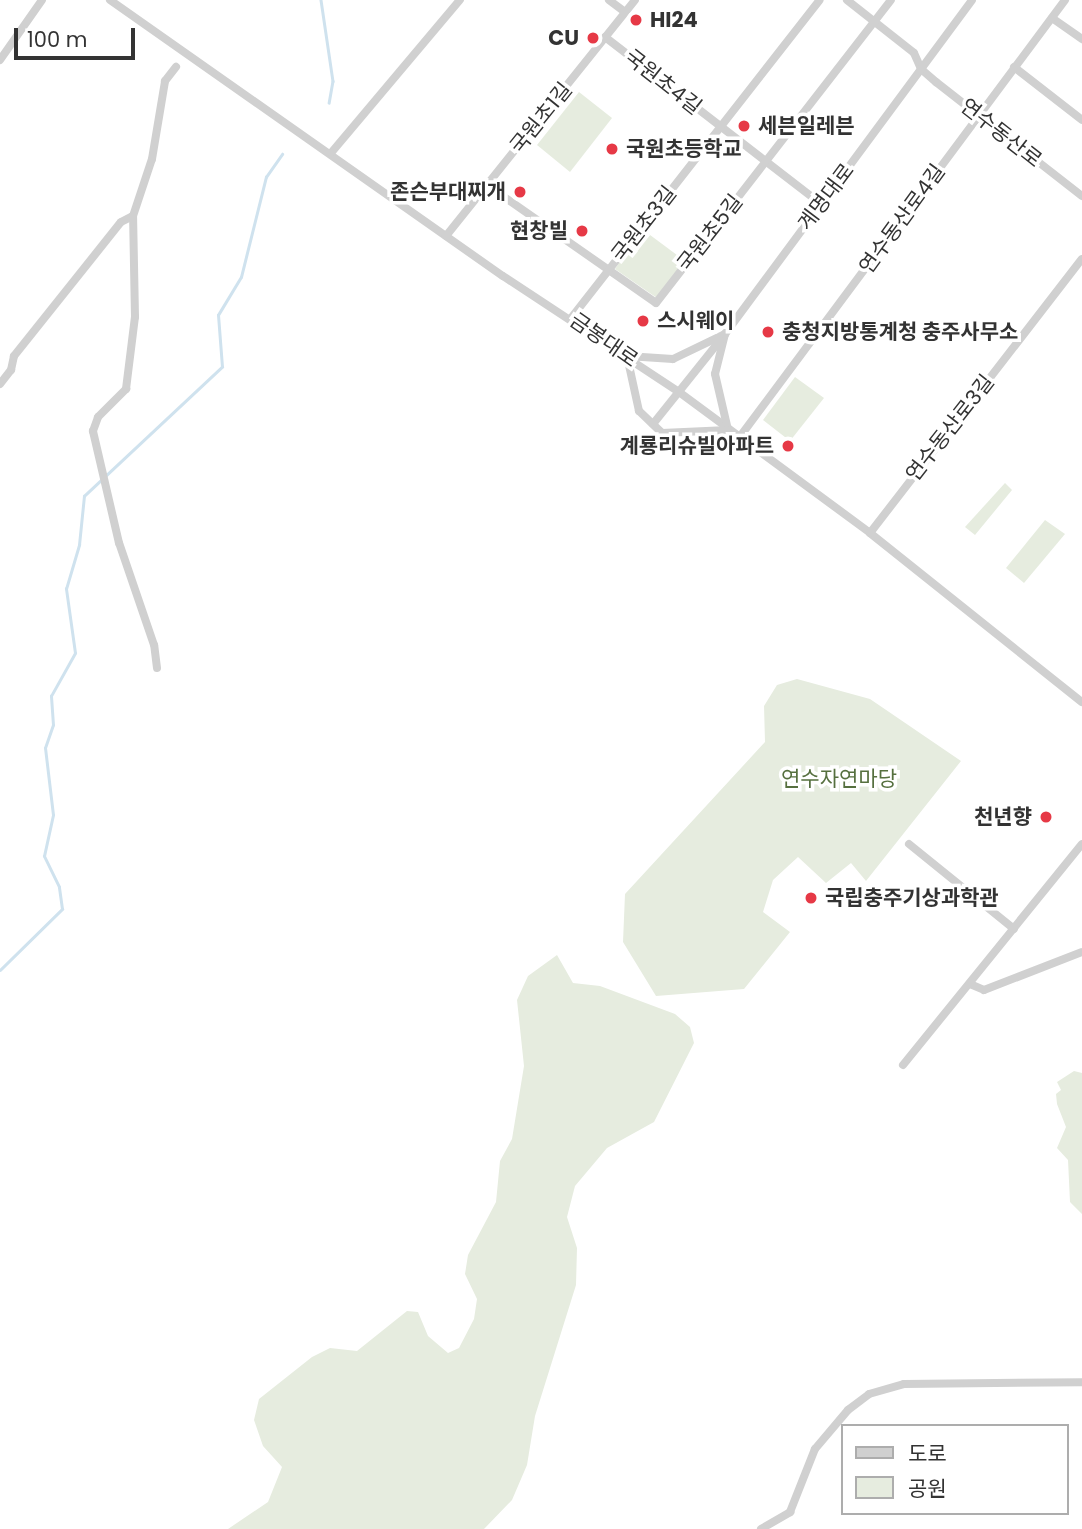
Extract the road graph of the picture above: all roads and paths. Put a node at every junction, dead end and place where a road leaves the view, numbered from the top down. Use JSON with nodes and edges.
{"nodes":[{"id":1,"x":42,"y":0,"type":"edge"},
{"id":2,"x":110,"y":0,"type":"edge"},
{"id":3,"x":460,"y":0,"type":"edge"},
{"id":4,"x":609,"y":0,"type":"edge"},
{"id":5,"x":635,"y":0,"type":"edge"},
{"id":6,"x":820,"y":0,"type":"edge"},
{"id":7,"x":847,"y":0,"type":"edge"},
{"id":8,"x":891,"y":0,"type":"edge"},
{"id":9,"x":972,"y":0,"type":"edge"},
{"id":10,"x":1065,"y":0,"type":"edge"},
{"id":11,"x":625,"y":12,"type":"junction"},
{"id":12,"x":1052,"y":18,"type":"junction"},
{"id":13,"x":874,"y":22,"type":"junction"},
{"id":14,"x":605,"y":37,"type":"junction"},
{"id":15,"x":1082,"y":39,"type":"edge"},
{"id":16,"x":0,"y":60,"type":"edge"},
{"id":17,"x":176,"y":67,"type":"dead end"},
{"id":18,"x":1014,"y":67,"type":"junction"},
{"id":19,"x":921,"y":69,"type":"junction"},
{"id":20,"x":978,"y":115,"type":"junction"},
{"id":21,"x":1082,"y":120,"type":"edge"},
{"id":22,"x":721,"y":126,"type":"junction"},
{"id":23,"x":331,"y":153,"type":"junction"},
{"id":24,"x":765,"y":161,"type":"junction"},
{"id":25,"x":487,"y":185,"type":"junction"},
{"id":26,"x":1082,"y":196,"type":"edge"},
{"id":27,"x":821,"y":204,"type":"junction"},
{"id":28,"x":133,"y":216,"type":"junction"},
{"id":29,"x":446,"y":236,"type":"junction"},
{"id":30,"x":1082,"y":259,"type":"edge"},
{"id":31,"x":610,"y":268,"type":"junction"},
{"id":32,"x":572,"y":317,"type":"junction"},
{"id":33,"x":725,"y":334,"type":"junction"},
{"id":34,"x":627,"y":356,"type":"junction"},
{"id":35,"x":0,"y":384,"type":"edge"},
{"id":36,"x":679,"y":392,"type":"junction"},
{"id":37,"x":653,"y":424,"type":"junction"},
{"id":38,"x":728,"y":430,"type":"junction"},
{"id":39,"x":739,"y":438,"type":"junction"},
{"id":40,"x":870,"y":533,"type":"junction"},
{"id":41,"x":157,"y":668,"type":"dead end"},
{"id":42,"x":1082,"y":702,"type":"edge"},
{"id":43,"x":909,"y":844,"type":"dead end"},
{"id":44,"x":1082,"y":844,"type":"edge"},
{"id":45,"x":1014,"y":929,"type":"junction"},
{"id":46,"x":1082,"y":953,"type":"edge"},
{"id":47,"x":970,"y":984,"type":"junction"},
{"id":48,"x":903,"y":1065,"type":"dead end"},
{"id":49,"x":1082,"y":1382,"type":"edge"},
{"id":50,"x":761,"y":1529,"type":"edge"}],
"edges":[{"from":1,"to":16,"type":"street"},
{"from":2,"to":23,"type":"street","name":"금봉대로"},
{"from":3,"to":23,"type":"street"},
{"from":4,"to":11,"type":"street"},
{"from":5,"to":11,"type":"street","name":"국원초1길"},
{"from":6,"to":22,"type":"street","name":"국원초3길"},
{"from":7,"to":13,"type":"street","name":"연수동산로"},
{"from":8,"to":13,"type":"street","name":"국원초5길"},
{"from":9,"to":19,"type":"street","name":"계명대로"},
{"from":10,"to":12,"type":"street","name":"연수동산로4길"},
{"from":11,"to":14,"type":"street","name":"국원초1길"},
{"from":12,"to":15,"type":"street"},
{"from":12,"to":18,"type":"street","name":"연수동산로4길"},
{"from":13,"to":19,"type":"street","name":"연수동산로"},
{"from":13,"to":24,"type":"street","name":"국원초5길"},
{"from":14,"to":22,"type":"street","name":"국원초4길"},
{"from":14,"to":25,"type":"street","name":"국원초1길"},
{"from":17,"to":28,"type":"street"},
{"from":18,"to":20,"type":"street","name":"연수동산로4길"},
{"from":18,"to":21,"type":"street"},
{"from":19,"to":20,"type":"street","name":"연수동산로"},
{"from":19,"to":27,"type":"street","name":"계명대로"},
{"from":20,"to":26,"type":"street","name":"연수동산로"},
{"from":20,"to":39,"type":"street","name":"연수동산로4길"},
{"from":22,"to":24,"type":"street","name":"국원초4길"},
{"from":22,"to":31,"type":"street","name":"국원초3길"},
{"from":23,"to":29,"type":"street","name":"금봉대로"},
{"from":24,"to":27,"type":"street","name":"국원초4길"},
{"from":24,"to":31,"type":"street","name":"국원초5길"},
{"from":25,"to":29,"type":"street","name":"국원초1길"},
{"from":25,"to":31,"type":"street","name":"국원초5길"},
{"from":27,"to":33,"type":"street","name":"계명대로"},
{"from":28,"to":35,"type":"street"},
{"from":28,"to":41,"type":"street"},
{"from":29,"to":32,"type":"street","name":"금봉대로"},
{"from":30,"to":40,"type":"street","name":"연수동산로3길"},
{"from":31,"to":32,"type":"street","name":"국원초3길"},
{"from":32,"to":34,"type":"street","name":"금봉대로"},
{"from":33,"to":34,"type":"street"},
{"from":33,"to":36,"type":"street","name":"계명대로"},
{"from":33,"to":38,"type":"street"},
{"from":34,"to":36,"type":"street","name":"금봉대로"},
{"from":34,"to":37,"type":"street"},
{"from":36,"to":37,"type":"street","name":"계명대로"},
{"from":36,"to":38,"type":"street","name":"금봉대로"},
{"from":37,"to":38,"type":"street"},
{"from":38,"to":39,"type":"street","name":"금봉대로"},
{"from":39,"to":40,"type":"street","name":"금봉대로"},
{"from":40,"to":42,"type":"street","name":"금봉대로"},
{"from":43,"to":45,"type":"street"},
{"from":44,"to":45,"type":"street"},
{"from":45,"to":47,"type":"street"},
{"from":46,"to":47,"type":"street"},
{"from":47,"to":48,"type":"street"},
{"from":49,"to":50,"type":"street"}]}
